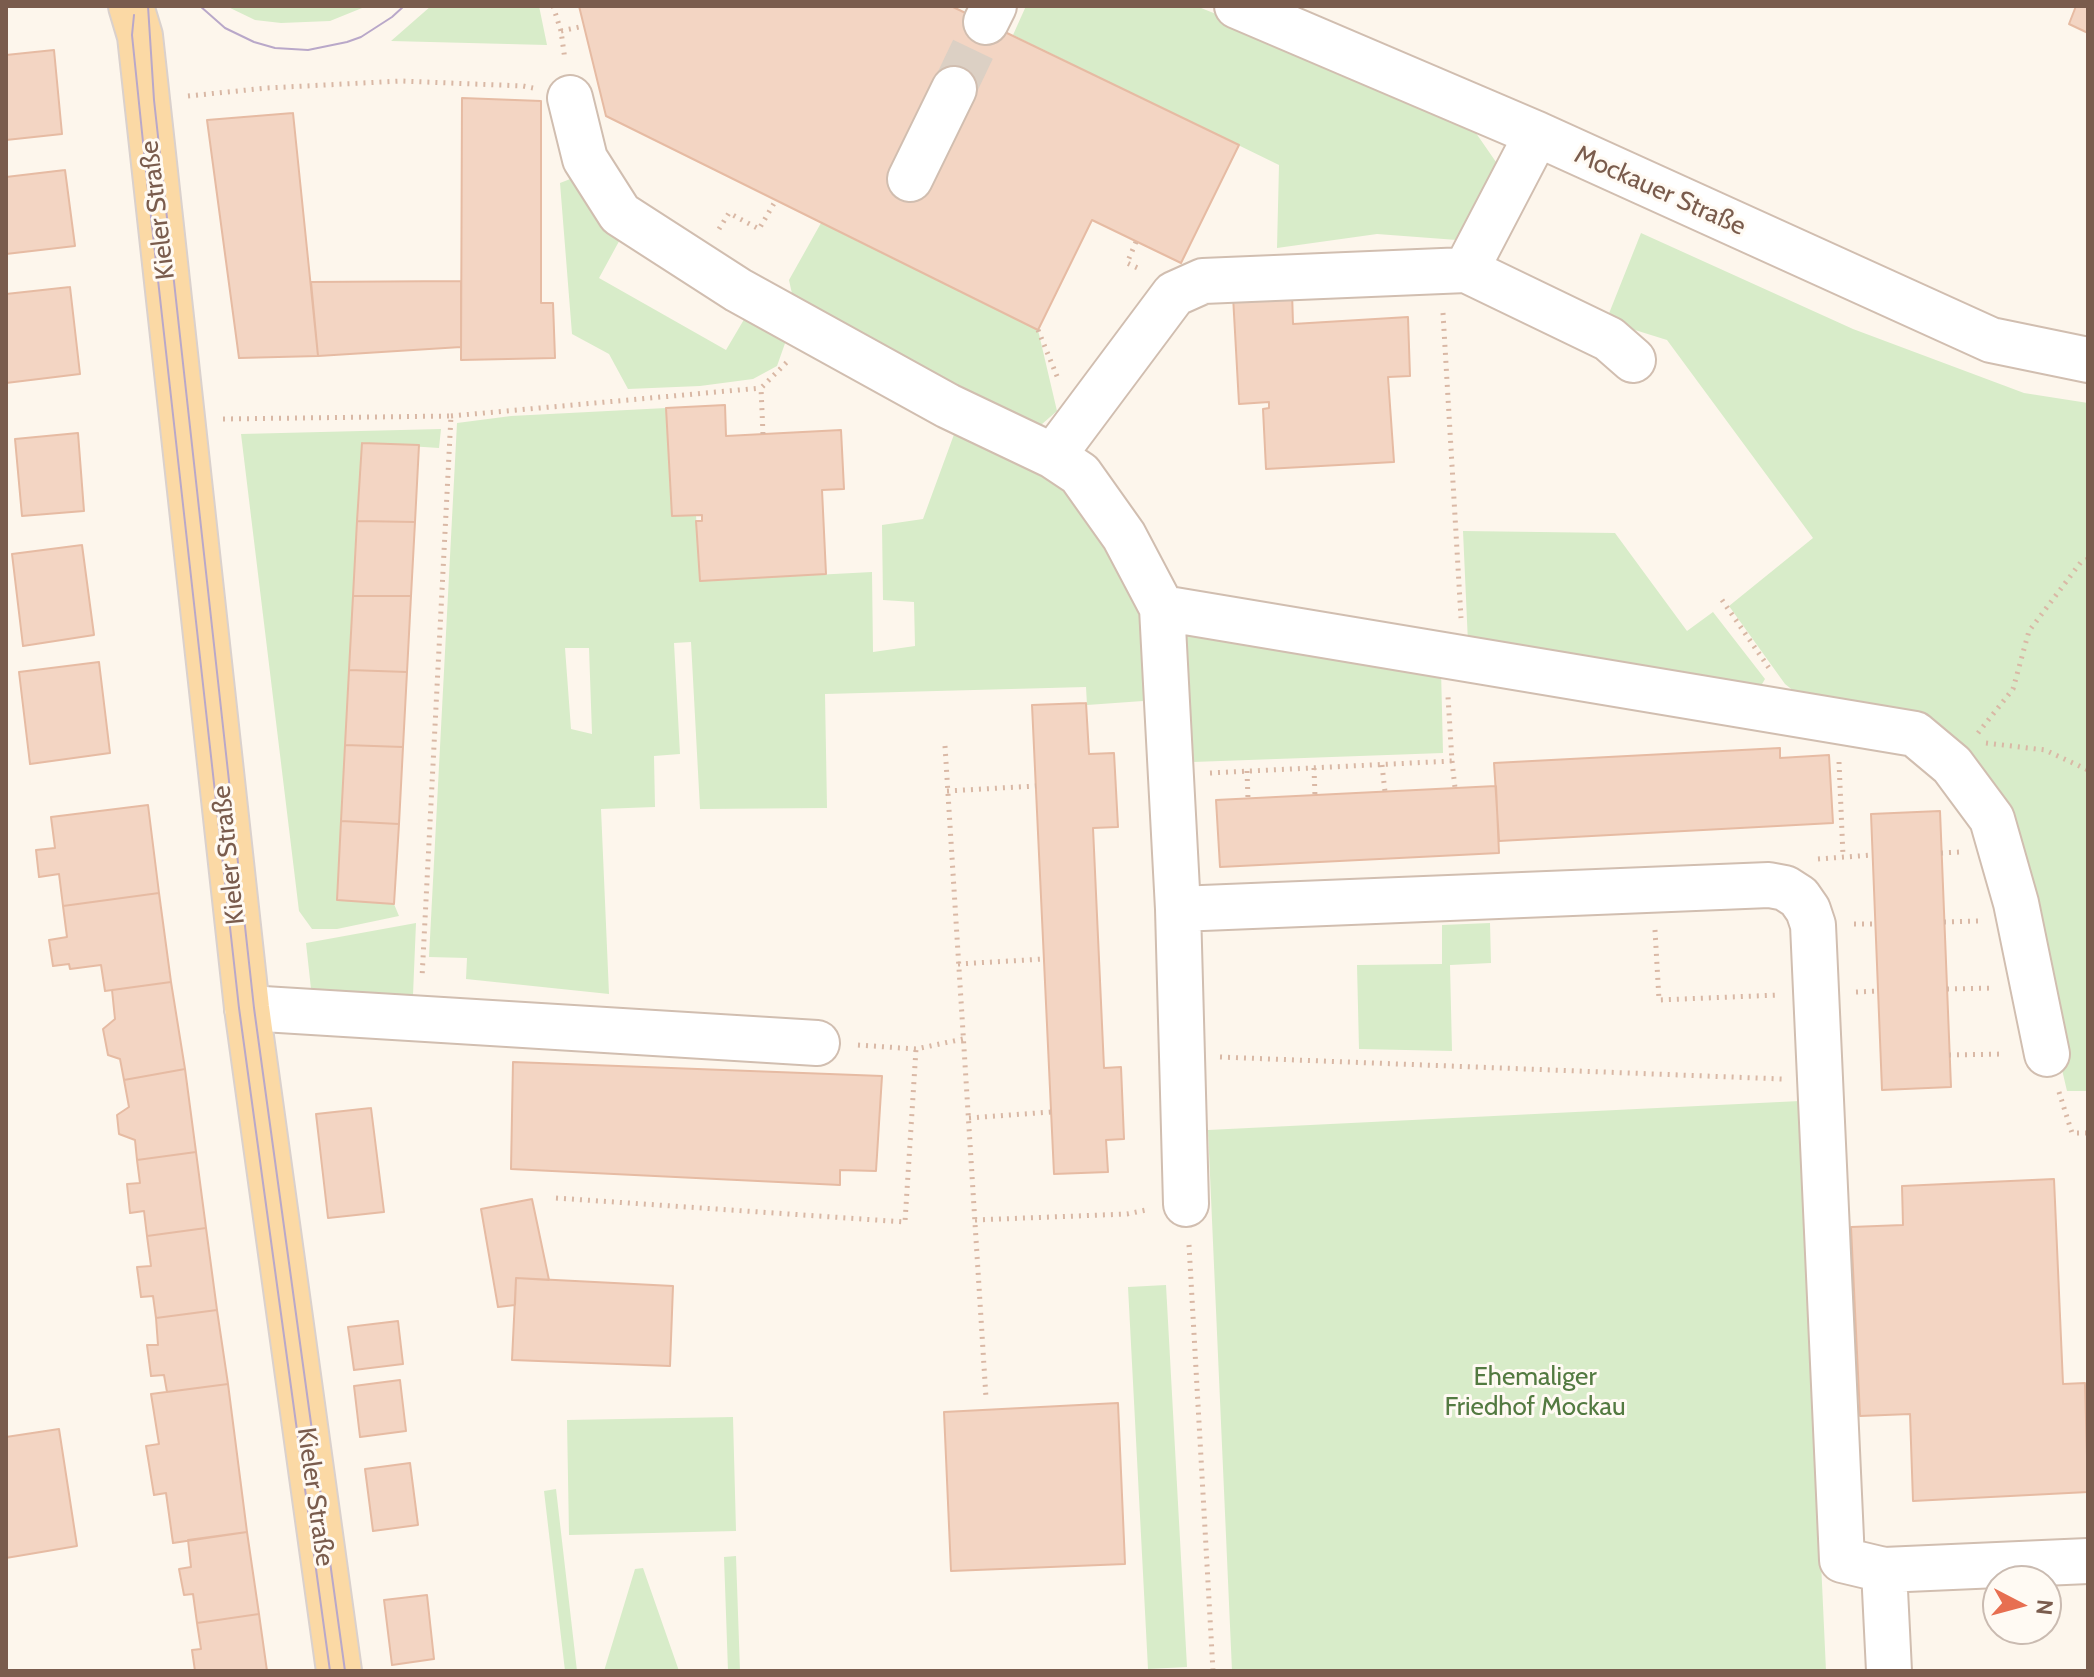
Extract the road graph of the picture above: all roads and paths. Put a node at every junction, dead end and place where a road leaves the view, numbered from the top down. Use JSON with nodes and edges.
{"nodes":[{"id":1,"x":553,"y":6,"type":"edge"},
{"id":2,"x":1237,"y":6,"type":"edge"},
{"id":3,"x":137,"y":14,"type":"edge"},
{"id":4,"x":584,"y":26,"type":"dead end"},
{"id":5,"x":561,"y":31,"type":"junction"},
{"id":6,"x":954,"y":89,"type":"tunnel mouth"},
{"id":7,"x":570,"y":98,"type":"junction"},
{"id":8,"x":145,"y":101,"type":"junction"},
{"id":9,"x":1537,"y":134,"type":"junction"},
{"id":10,"x":910,"y":179,"type":"dead end"},
{"id":11,"x":776,"y":200,"type":"dead end"},
{"id":12,"x":1136,"y":242,"type":"dead end"},
{"id":13,"x":696,"y":263,"type":"junction"},
{"id":14,"x":1454,"y":270,"type":"junction"},
{"id":15,"x":1151,"y":275,"type":"dead end"},
{"id":16,"x":1633,"y":360,"type":"dead end"},
{"id":17,"x":2088,"y":360,"type":"edge"},
{"id":18,"x":761,"y":388,"type":"dead end"},
{"id":19,"x":761,"y":401,"type":"dead end"},
{"id":20,"x":451,"y":416,"type":"junction"},
{"id":21,"x":182,"y":419,"type":"junction"},
{"id":22,"x":763,"y":434,"type":"dead end"},
{"id":23,"x":1053,"y":456,"type":"junction"},
{"id":24,"x":2088,"y":559,"type":"edge"},
{"id":25,"x":1722,"y":600,"type":"dead end"},
{"id":26,"x":1162,"y":608,"type":"junction"},
{"id":27,"x":1463,"y":659,"type":"junction"},
{"id":28,"x":1449,"y":710,"type":"dead end"},
{"id":29,"x":1819,"y":718,"type":"junction"},
{"id":30,"x":945,"y":746,"type":"dead end"},
{"id":31,"x":1452,"y":761,"type":"junction"},
{"id":32,"x":1382,"y":765,"type":"junction"},
{"id":33,"x":1314,"y":768,"type":"junction"},
{"id":34,"x":2088,"y":770,"type":"edge"},
{"id":35,"x":1247,"y":771,"type":"junction"},
{"id":36,"x":1209,"y":773,"type":"dead end"},
{"id":37,"x":1036,"y":786,"type":"dead end"},
{"id":38,"x":1455,"y":788,"type":"dead end"},
{"id":39,"x":947,"y":791,"type":"junction"},
{"id":40,"x":1385,"y":792,"type":"dead end"},
{"id":41,"x":1315,"y":796,"type":"dead end"},
{"id":42,"x":1248,"y":799,"type":"dead end"},
{"id":43,"x":1843,"y":856,"type":"dead end"},
{"id":44,"x":1654,"y":890,"type":"junction"},
{"id":45,"x":1178,"y":909,"type":"junction"},
{"id":46,"x":1044,"y":959,"type":"dead end"},
{"id":47,"x":958,"y":964,"type":"junction"},
{"id":48,"x":1879,"y":991,"type":"dead end"},
{"id":49,"x":1817,"y":993,"type":"junction"},
{"id":50,"x":247,"y":1008,"type":"junction"},
{"id":51,"x":420,"y":1021,"type":"junction"},
{"id":52,"x":963,"y":1039,"type":"junction"},
{"id":53,"x":817,"y":1043,"type":"joint"},
{"id":54,"x":916,"y":1049,"type":"junction"},
{"id":55,"x":2047,"y":1054,"type":"junction"},
{"id":56,"x":1949,"y":1055,"type":"dead end"},
{"id":57,"x":1183,"y":1056,"type":"junction"},
{"id":58,"x":1820,"y":1081,"type":"junction"},
{"id":59,"x":1051,"y":1112,"type":"dead end"},
{"id":60,"x":969,"y":1118,"type":"junction"},
{"id":61,"x":2088,"y":1133,"type":"edge"},
{"id":62,"x":556,"y":1198,"type":"dead end"},
{"id":63,"x":1186,"y":1204,"type":"junction"},
{"id":64,"x":975,"y":1220,"type":"junction"},
{"id":65,"x":986,"y":1398,"type":"dead end"},
{"id":66,"x":2088,"y":1561,"type":"edge"},
{"id":67,"x":1884,"y":1570,"type":"junction"},
{"id":68,"x":339,"y":1671,"type":"edge"},
{"id":69,"x":1213,"y":1671,"type":"edge"},
{"id":70,"x":1889,"y":1671,"type":"edge"}],
"edges":[{"from":1,"to":5,"type":"path"},
{"from":2,"to":9,"type":"street","name":"Mockauer Straße"},
{"from":3,"to":8,"type":"main road","name":"Kieler Straße"},
{"from":4,"to":5,"type":"path"},
{"from":5,"to":7,"type":"path"},
{"from":6,"to":10,"type":"street"},
{"from":7,"to":8,"type":"path"},
{"from":7,"to":13,"type":"street"},
{"from":8,"to":21,"type":"main road","name":"Kieler Straße"},
{"from":9,"to":14,"type":"street"},
{"from":9,"to":17,"type":"street","name":"Mockauer Straße"},
{"from":11,"to":13,"type":"path"},
{"from":12,"to":15,"type":"path"},
{"from":13,"to":23,"type":"street"},
{"from":14,"to":16,"type":"street"},
{"from":14,"to":23,"type":"street"},
{"from":14,"to":27,"type":"path"},
{"from":18,"to":20,"type":"path"},
{"from":19,"to":22,"type":"path"},
{"from":20,"to":21,"type":"path"},
{"from":20,"to":51,"type":"path"},
{"from":21,"to":50,"type":"main road","name":"Kieler Straße"},
{"from":23,"to":26,"type":"street"},
{"from":24,"to":34,"type":"path"},
{"from":25,"to":29,"type":"path"},
{"from":26,"to":27,"type":"street"},
{"from":26,"to":45,"type":"street"},
{"from":27,"to":29,"type":"street"},
{"from":28,"to":31,"type":"path"},
{"from":29,"to":43,"type":"path"},
{"from":29,"to":55,"type":"street"},
{"from":30,"to":39,"type":"path"},
{"from":31,"to":32,"type":"path"},
{"from":31,"to":38,"type":"path"},
{"from":32,"to":33,"type":"path"},
{"from":32,"to":40,"type":"path"},
{"from":33,"to":35,"type":"path"},
{"from":33,"to":41,"type":"path"},
{"from":35,"to":36,"type":"path"},
{"from":35,"to":42,"type":"path"},
{"from":37,"to":39,"type":"path"},
{"from":39,"to":47,"type":"path"},
{"from":44,"to":45,"type":"street"},
{"from":44,"to":49,"type":"street"},
{"from":44,"to":49,"type":"path"},
{"from":45,"to":57,"type":"street"},
{"from":46,"to":47,"type":"path"},
{"from":47,"to":52,"type":"path"},
{"from":48,"to":49,"type":"path"},
{"from":49,"to":58,"type":"street"},
{"from":50,"to":51,"type":"street"},
{"from":50,"to":68,"type":"main road","name":"Kieler Straße"},
{"from":51,"to":53,"type":"street"},
{"from":52,"to":54,"type":"path"},
{"from":52,"to":60,"type":"path"},
{"from":53,"to":54,"type":"path"},
{"from":54,"to":62,"type":"path"},
{"from":55,"to":56,"type":"path"},
{"from":55,"to":61,"type":"path"},
{"from":57,"to":58,"type":"path"},
{"from":57,"to":63,"type":"street"},
{"from":58,"to":67,"type":"street"},
{"from":59,"to":60,"type":"path"},
{"from":60,"to":64,"type":"path"},
{"from":63,"to":64,"type":"path"},
{"from":63,"to":69,"type":"path"},
{"from":64,"to":65,"type":"path"},
{"from":66,"to":67,"type":"street"},
{"from":67,"to":70,"type":"street"}]}
